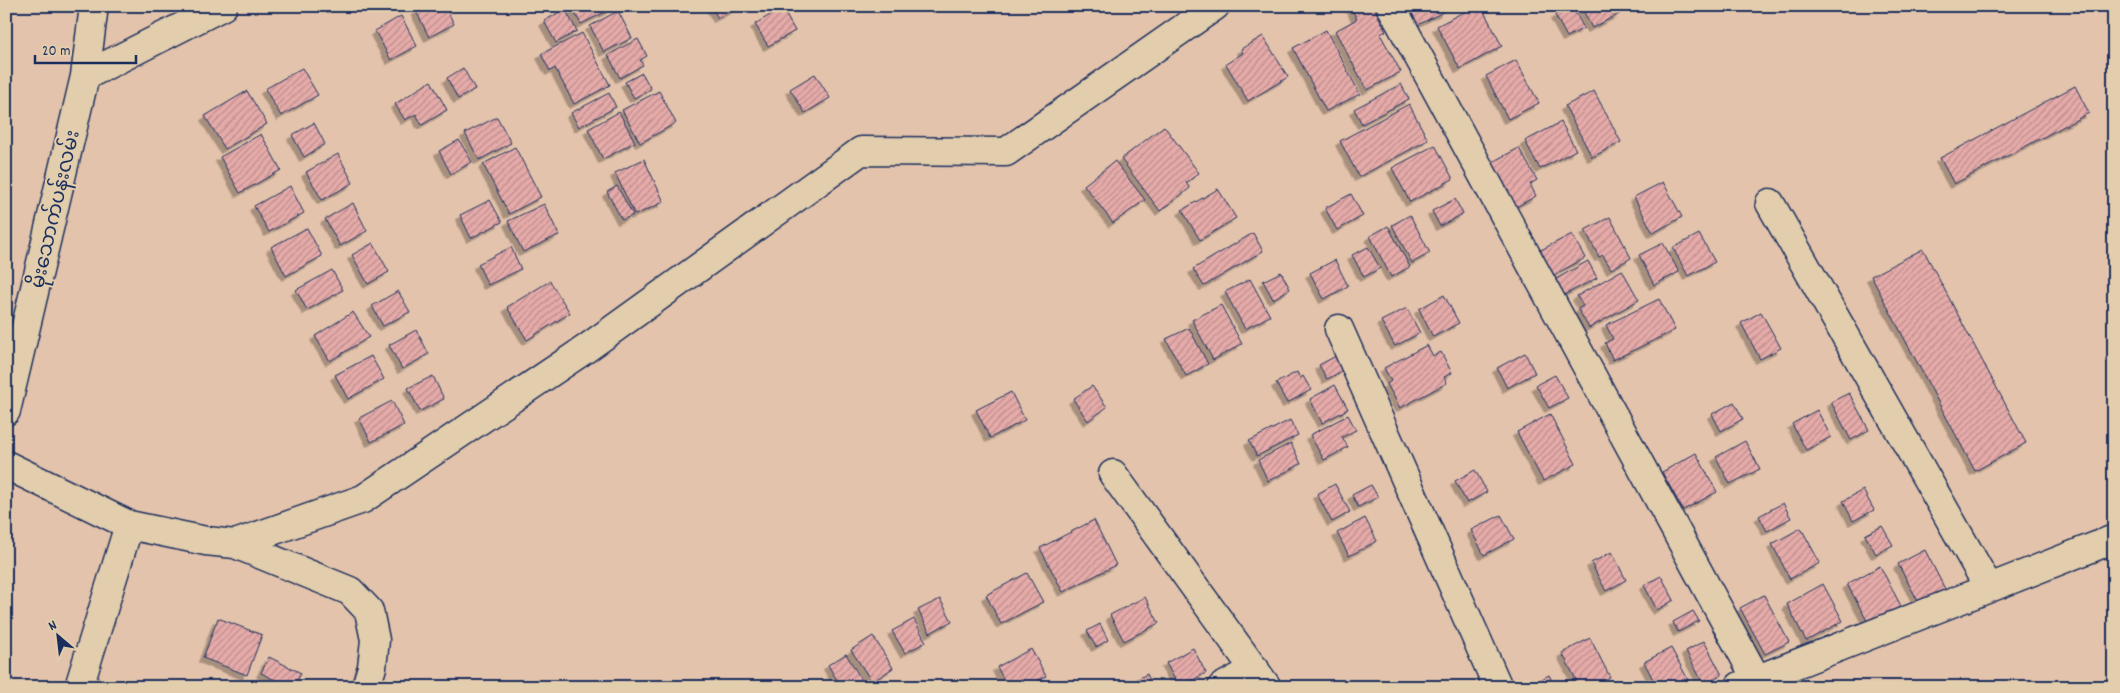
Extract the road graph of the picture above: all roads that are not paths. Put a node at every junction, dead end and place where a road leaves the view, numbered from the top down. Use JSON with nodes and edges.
{"nodes":[{"id":1,"x":94,"y":6,"type":"edge"},
{"id":2,"x":222,"y":6,"type":"edge"},
{"id":3,"x":1215,"y":6,"type":"edge"},
{"id":4,"x":1391,"y":6,"type":"edge"},
{"id":5,"x":85,"y":76,"type":"junction"},
{"id":6,"x":1770,"y":203,"type":"dead end"},
{"id":7,"x":1339,"y":329,"type":"dead end"},
{"id":8,"x":6,"y":412,"type":"edge"},
{"id":9,"x":6,"y":465,"type":"edge"},
{"id":10,"x":1113,"y":474,"type":"dead end"},
{"id":11,"x":129,"y":524,"type":"junction"},
{"id":12,"x":2114,"y":539,"type":"edge"},
{"id":13,"x":234,"y":544,"type":"junction"},
{"id":14,"x":1989,"y":588,"type":"junction"},
{"id":15,"x":1261,"y":678,"type":"edge"},
{"id":16,"x":1748,"y":683,"type":"edge"},
{"id":17,"x":79,"y":687,"type":"edge"},
{"id":18,"x":366,"y":687,"type":"edge"},
{"id":19,"x":1222,"y":687,"type":"edge"},
{"id":20,"x":1498,"y":687,"type":"edge"}],
"edges":[{"from":1,"to":5,"type":"street","name":"မိုးသောက်ပန်းလမ်း"},
{"from":2,"to":5,"type":"street"},
{"from":3,"to":13,"type":"street"},
{"from":4,"to":16,"type":"street"},
{"from":5,"to":8,"type":"street","name":"မိုးသောက်ပန်းလမ်း"},
{"from":6,"to":14,"type":"street"},
{"from":7,"to":20,"type":"street"},
{"from":9,"to":11,"type":"street"},
{"from":10,"to":15,"type":"street"},
{"from":11,"to":13,"type":"street"},
{"from":11,"to":17,"type":"street"},
{"from":12,"to":14,"type":"street"},
{"from":13,"to":18,"type":"street"},
{"from":14,"to":16,"type":"street"},
{"from":15,"to":19,"type":"street"}]}
